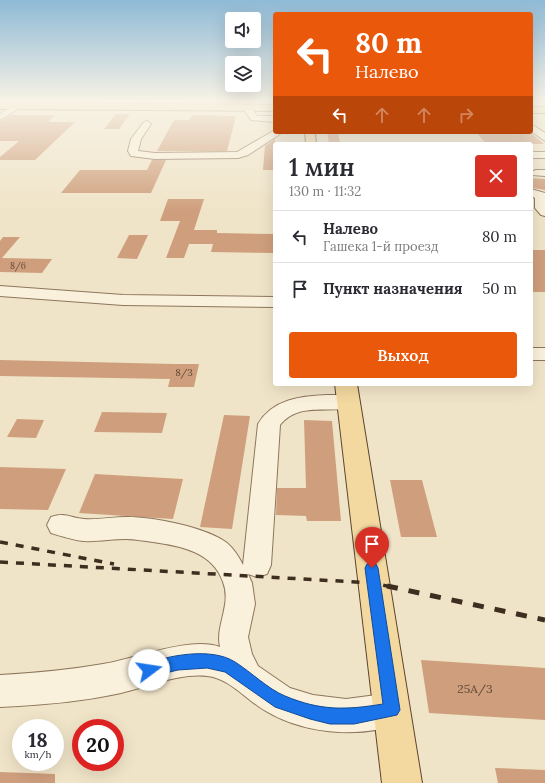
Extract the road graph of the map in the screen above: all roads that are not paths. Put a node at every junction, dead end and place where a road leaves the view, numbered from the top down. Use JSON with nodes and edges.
{"nodes":[{"id":1,"x":136,"y":139,"type":"edge"},
{"id":2,"x":267,"y":139,"type":"edge"},
{"id":3,"x":533,"y":155,"type":"edge"},
{"id":4,"x":545,"y":155,"type":"edge"},
{"id":5,"x":533,"y":193,"type":"edge"},
{"id":6,"x":545,"y":212,"type":"edge"},
{"id":7,"x":0,"y":291,"type":"edge"},
{"id":8,"x":273,"y":302,"type":"edge"},
{"id":9,"x":533,"y":354,"type":"edge"},
{"id":10,"x":545,"y":354,"type":"edge"},
{"id":11,"x":348,"y":393,"type":"edge"},
{"id":12,"x":60,"y":525,"type":"dead end"},
{"id":13,"x":258,"y":565,"type":"dead end"},
{"id":14,"x":248,"y":678,"type":"junction"},
{"id":15,"x":0,"y":691,"type":"edge"},
{"id":16,"x":392,"y":710,"type":"junction"},
{"id":17,"x":402,"y":783,"type":"edge"}],
"edges":[{"from":1,"to":2,"type":"street"},
{"from":3,"to":4,"type":"street"},
{"from":5,"to":6,"type":"street"},
{"from":7,"to":8,"type":"street"},
{"from":9,"to":10,"type":"street"},
{"from":11,"to":13,"type":"street"},
{"from":11,"to":16,"type":"main road"},
{"from":12,"to":14,"type":"street"},
{"from":14,"to":15,"type":"street"},
{"from":14,"to":16,"type":"street"},
{"from":16,"to":17,"type":"main road"}]}
